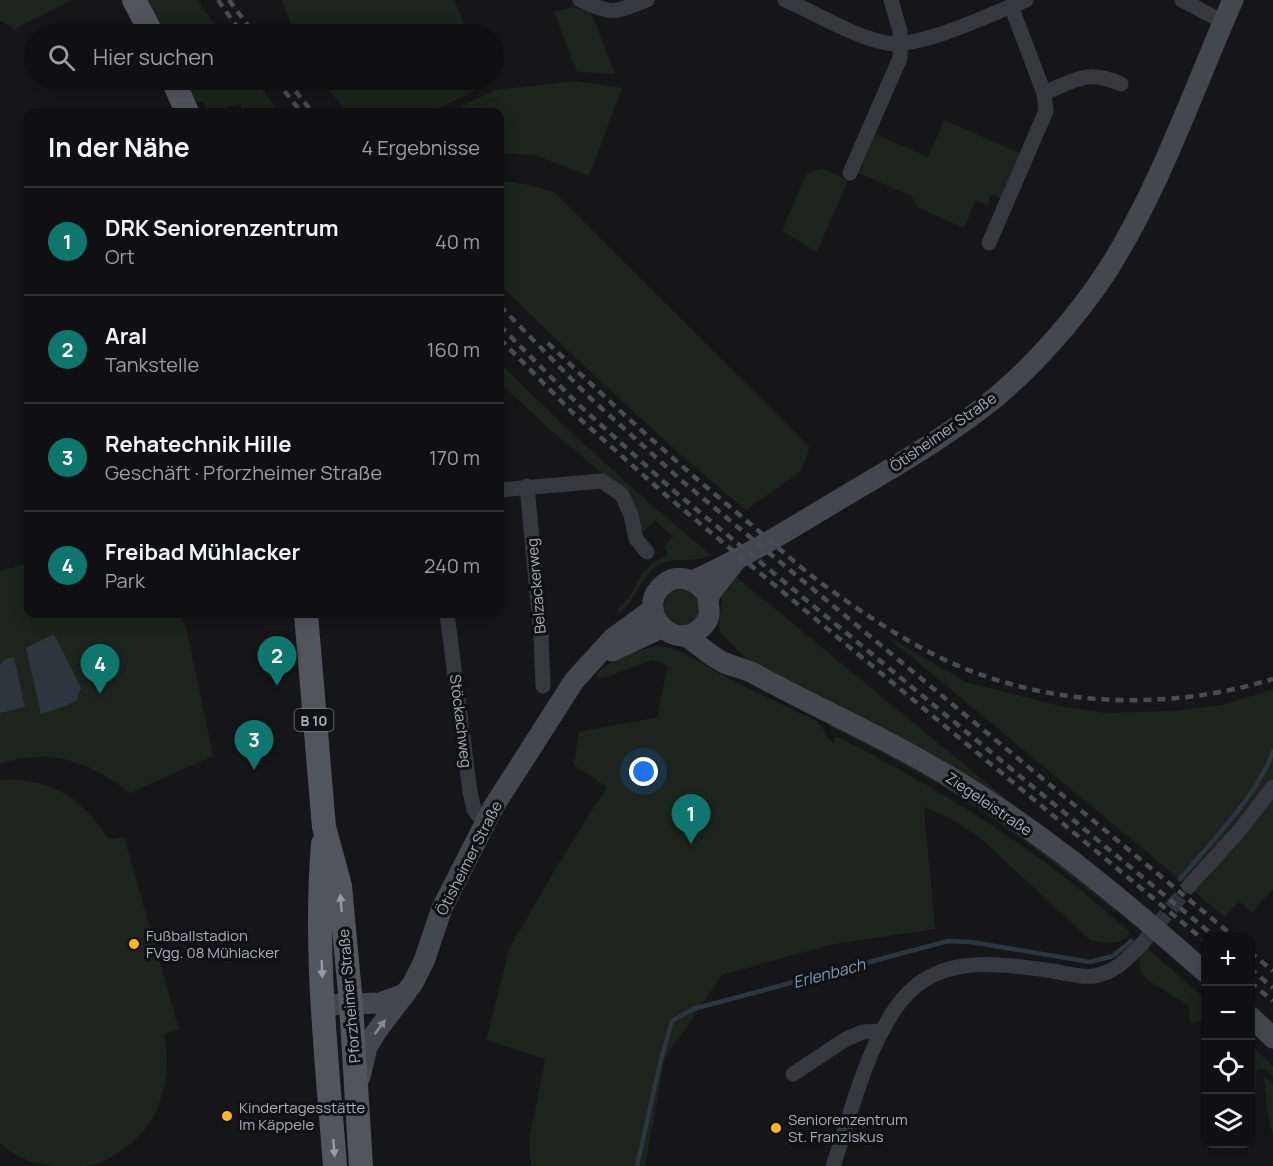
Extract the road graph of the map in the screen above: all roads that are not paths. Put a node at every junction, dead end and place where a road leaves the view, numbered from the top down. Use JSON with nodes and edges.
{"nodes":[{"id":1,"x":134,"y":0,"type":"edge"},
{"id":2,"x":580,"y":0,"type":"edge"},
{"id":3,"x":647,"y":0,"type":"edge"},
{"id":4,"x":785,"y":0,"type":"edge"},
{"id":5,"x":891,"y":0,"type":"edge"},
{"id":6,"x":1026,"y":0,"type":"edge"},
{"id":7,"x":1182,"y":0,"type":"edge"},
{"id":8,"x":1233,"y":0,"type":"edge"},
{"id":9,"x":1011,"y":6,"type":"junction"},
{"id":10,"x":1223,"y":22,"type":"junction"},
{"id":11,"x":147,"y":24,"type":"edge"},
{"id":12,"x":900,"y":44,"type":"junction"},
{"id":13,"x":1121,"y":84,"type":"dead end"},
{"id":14,"x":177,"y":90,"type":"edge"},
{"id":15,"x":1044,"y":93,"type":"junction"},
{"id":16,"x":185,"y":108,"type":"edge"},
{"id":17,"x":850,"y":173,"type":"dead end"},
{"id":18,"x":989,"y":243,"type":"dead end"},
{"id":19,"x":527,"y":486,"type":"junction"},
{"id":20,"x":504,"y":489,"type":"edge"},
{"id":21,"x":647,"y":552,"type":"dead end"},
{"id":22,"x":736,"y":560,"type":"junction"},
{"id":23,"x":692,"y":580,"type":"junction"},
{"id":24,"x":709,"y":598,"type":"junction"},
{"id":25,"x":653,"y":609,"type":"junction"},
{"id":26,"x":306,"y":618,"type":"edge"},
{"id":27,"x":448,"y":618,"type":"edge"},
{"id":28,"x":705,"y":625,"type":"junction"},
{"id":29,"x":662,"y":628,"type":"junction"},
{"id":30,"x":686,"y":636,"type":"junction"},
{"id":31,"x":592,"y":660,"type":"junction"},
{"id":32,"x":749,"y":671,"type":"junction"},
{"id":33,"x":543,"y":686,"type":"dead end"},
{"id":34,"x":1273,"y":787,"type":"edge"},
{"id":35,"x":485,"y":824,"type":"junction"},
{"id":36,"x":324,"y":827,"type":"junction"},
{"id":37,"x":1189,"y":886,"type":"tunnel mouth"},
{"id":38,"x":1142,"y":944,"type":"tunnel mouth"},
{"id":39,"x":1201,"y":970,"type":"edge"},
{"id":40,"x":405,"y":994,"type":"junction"},
{"id":41,"x":351,"y":1004,"type":"junction"},
{"id":42,"x":323,"y":1005,"type":"junction"},
{"id":43,"x":1255,"y":1020,"type":"edge"},
{"id":44,"x":882,"y":1031,"type":"junction"},
{"id":45,"x":1273,"y":1038,"type":"edge"},
{"id":46,"x":793,"y":1074,"type":"dead end"},
{"id":47,"x":358,"y":1101,"type":"junction"},
{"id":48,"x":335,"y":1166,"type":"edge"},
{"id":49,"x":361,"y":1166,"type":"edge"},
{"id":50,"x":833,"y":1166,"type":"edge"}],
"edges":[{"from":1,"to":11,"type":"main road"},
{"from":2,"to":3,"type":"street"},
{"from":4,"to":12,"type":"street"},
{"from":5,"to":12,"type":"street"},
{"from":6,"to":9,"type":"street"},
{"from":7,"to":10,"type":"street"},
{"from":8,"to":10,"type":"main road","name":"Ötisheimer Straße"},
{"from":9,"to":12,"type":"street"},
{"from":9,"to":15,"type":"street"},
{"from":10,"to":22,"type":"main road","name":"Ötisheimer Straße"},
{"from":12,"to":17,"type":"street"},
{"from":13,"to":15,"type":"street"},
{"from":14,"to":16,"type":"main road"},
{"from":15,"to":18,"type":"street"},
{"from":19,"to":20,"type":"street"},
{"from":19,"to":21,"type":"street"},
{"from":19,"to":33,"type":"street","name":"Belzackerweg"},
{"from":22,"to":23,"type":"main road","name":"Ötisheimer Straße"},
{"from":22,"to":24,"type":"main road"},
{"from":23,"to":24,"type":"main road"},
{"from":23,"to":25,"type":"main road"},
{"from":24,"to":28,"type":"main road"},
{"from":25,"to":29,"type":"main road"},
{"from":25,"to":31,"type":"main road","name":"Ötisheimer Straße"},
{"from":26,"to":36,"type":"main road","name":"Pforzheimer Straße","number":"B 10"},
{"from":27,"to":35,"type":"street","name":"Stöckachweg"},
{"from":28,"to":30,"type":"main road"},
{"from":28,"to":32,"type":"main road","name":"Ziegeleistraße"},
{"from":29,"to":30,"type":"main road"},
{"from":29,"to":31,"type":"main road","name":"Ötisheimer Straße"},
{"from":30,"to":32,"type":"main road","name":"Ziegeleistraße"},
{"from":31,"to":35,"type":"main road","name":"Ötisheimer Straße"},
{"from":32,"to":39,"type":"main road","name":"Ziegeleistraße"},
{"from":34,"to":37,"type":"street"},
{"from":35,"to":40,"type":"main road","name":"Ötisheimer Straße"},
{"from":41,"to":36,"type":"main road","name":"Pforzheimer Straße","number":"B 10","one_way":true},
{"from":36,"to":42,"type":"main road","name":"Pforzheimer Straße","number":"B 10","one_way":true},
{"from":38,"to":44,"type":"street"},
{"from":40,"to":41,"type":"main road"},
{"from":47,"to":40,"type":"main road","name":"Ötisheimer Straße","one_way":true},
{"from":41,"to":42,"type":"main road"},
{"from":41,"to":47,"type":"main road","name":"Pforzheimer Straße","number":"B 10"},
{"from":42,"to":48,"type":"main road","name":"Pforzheimer Straße","number":"B 10","one_way":true},
{"from":43,"to":45,"type":"main road"},
{"from":44,"to":46,"type":"street"},
{"from":44,"to":50,"type":"street"},
{"from":47,"to":49,"type":"main road","name":"Pforzheimer Straße","number":"B 10"}]}
